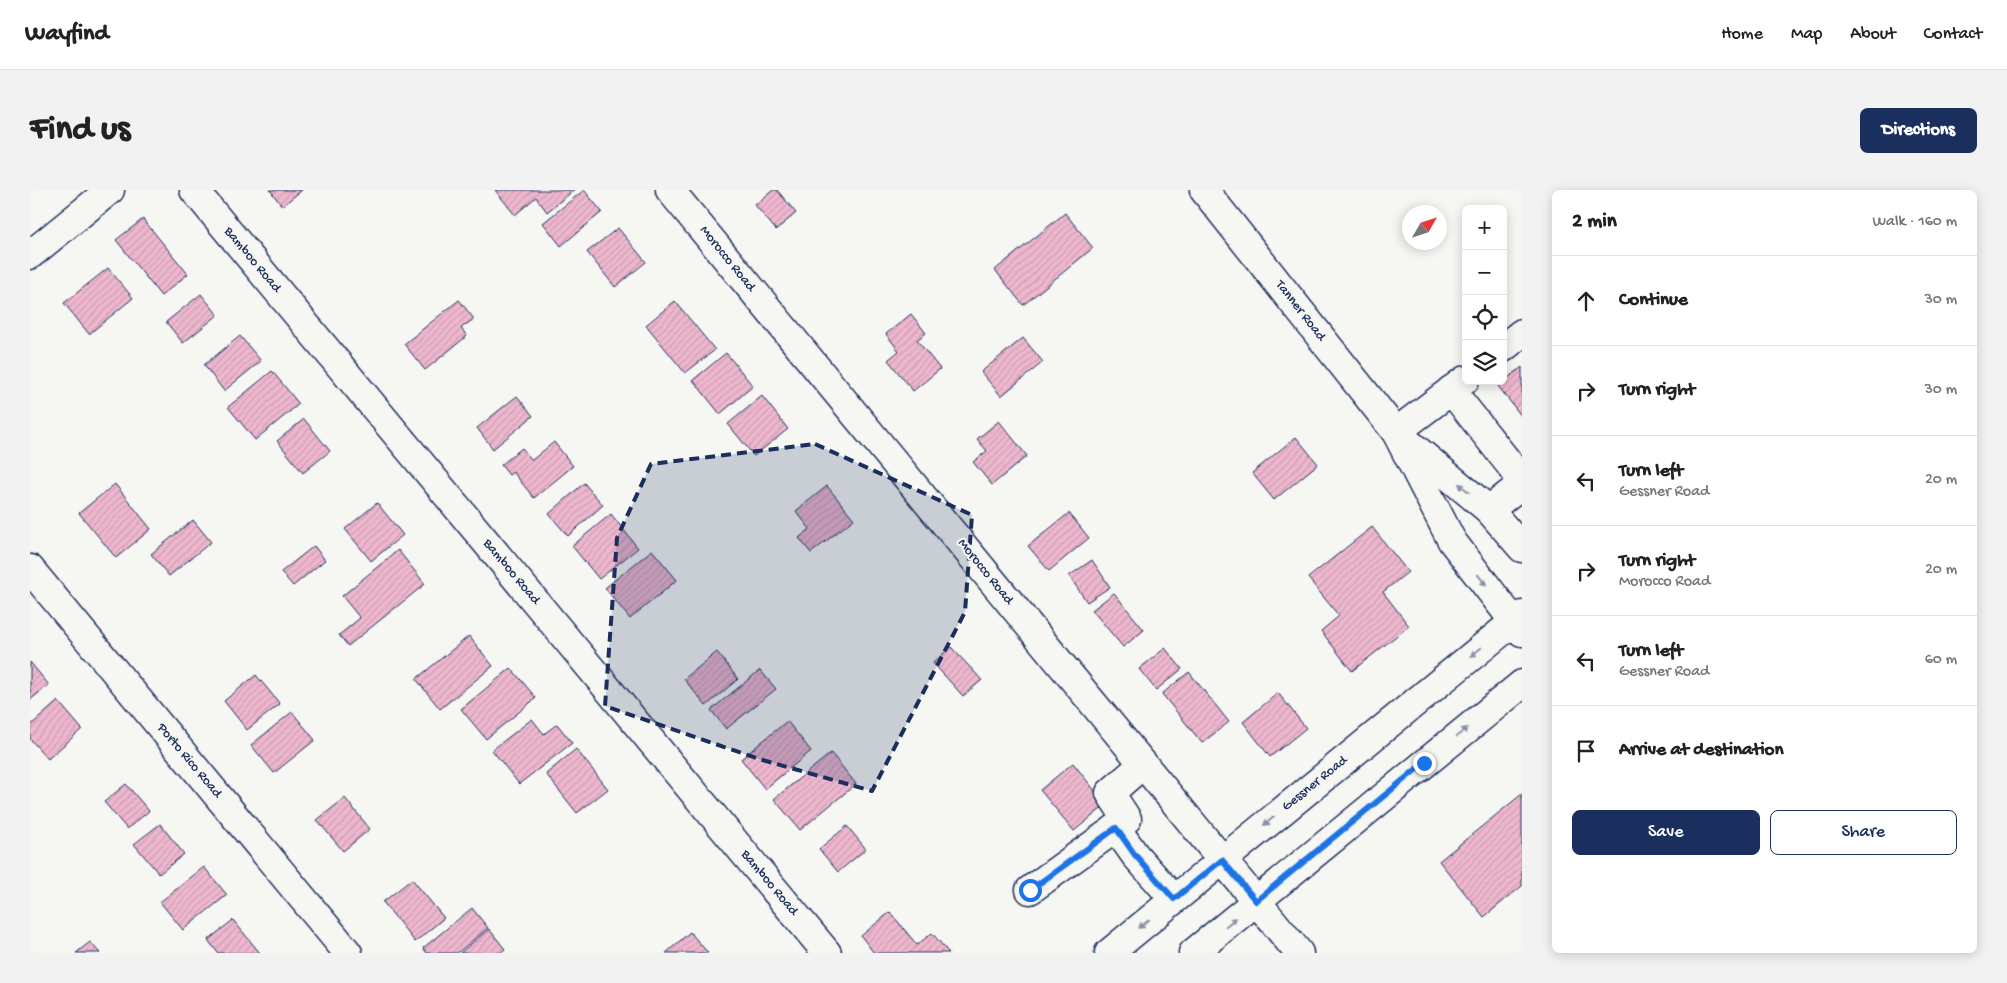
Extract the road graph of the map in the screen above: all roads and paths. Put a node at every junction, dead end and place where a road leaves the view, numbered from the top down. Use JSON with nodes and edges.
{"nodes":[{"id":1,"x":110,"y":190,"type":"edge"},
{"id":2,"x":194,"y":190,"type":"edge"},
{"id":3,"x":670,"y":190,"type":"edge"},
{"id":4,"x":1204,"y":190,"type":"edge"},
{"id":5,"x":30,"y":256,"type":"edge"},
{"id":6,"x":1522,"y":333,"type":"edge"},
{"id":7,"x":1507,"y":345,"type":"edge"},
{"id":8,"x":1458,"y":385,"type":"edge"},
{"id":9,"x":1396,"y":432,"type":"junction"},
{"id":10,"x":1522,"y":480,"type":"edge"},
{"id":11,"x":1522,"y":484,"type":"edge"},
{"id":12,"x":1489,"y":510,"type":"junction"},
{"id":13,"x":1522,"y":548,"type":"edge"},
{"id":14,"x":30,"y":569,"type":"edge"},
{"id":15,"x":1519,"y":622,"type":"edge"},
{"id":16,"x":1522,"y":684,"type":"edge"},
{"id":17,"x":1143,"y":764,"type":"junction"},
{"id":18,"x":1116,"y":828,"type":"junction"},
{"id":19,"x":1222,"y":860,"type":"junction"},
{"id":20,"x":1030,"y":890,"type":"dead end"},
{"id":21,"x":1174,"y":899,"type":"junction"},
{"id":22,"x":1256,"y":901,"type":"junction"},
{"id":23,"x":348,"y":953,"type":"edge"},
{"id":24,"x":827,"y":953,"type":"edge"},
{"id":25,"x":1109,"y":953,"type":"edge"},
{"id":26,"x":1193,"y":953,"type":"edge"},
{"id":27,"x":1299,"y":953,"type":"edge"}],
"edges":[{"from":1,"to":5,"type":"street"},
{"from":2,"to":24,"type":"street","name":"Bamboo Road"},
{"from":3,"to":17,"type":"street","name":"Morocco Road"},
{"from":4,"to":9,"type":"street","name":"Tanner Road"},
{"from":6,"to":7,"type":"street"},
{"from":8,"to":9,"type":"street"},
{"from":8,"to":10,"type":"street"},
{"from":12,"to":9,"type":"street","name":"Tanner Road","one_way":true},
{"from":9,"to":15,"type":"street","name":"Tanner Road","one_way":true},
{"from":11,"to":12,"type":"street"},
{"from":12,"to":13,"type":"street","name":"Tanner Road"},
{"from":14,"to":23,"type":"street","name":"Porto Rico Road"},
{"from":15,"to":19,"type":"street","name":"Gessner Road","one_way":true},
{"from":22,"to":16,"type":"street","one_way":true},
{"from":17,"to":18,"type":"street"},
{"from":17,"to":19,"type":"street","name":"Morocco Road"},
{"from":18,"to":20,"type":"street"},
{"from":18,"to":21,"type":"street"},
{"from":19,"to":21,"type":"street","name":"Gessner Road"},
{"from":19,"to":22,"type":"street","name":"Morocco Road"},
{"from":21,"to":25,"type":"street","name":"Gessner Road","one_way":true},
{"from":26,"to":22,"type":"street","one_way":true},
{"from":22,"to":27,"type":"street","name":"Morocco Road"}]}
